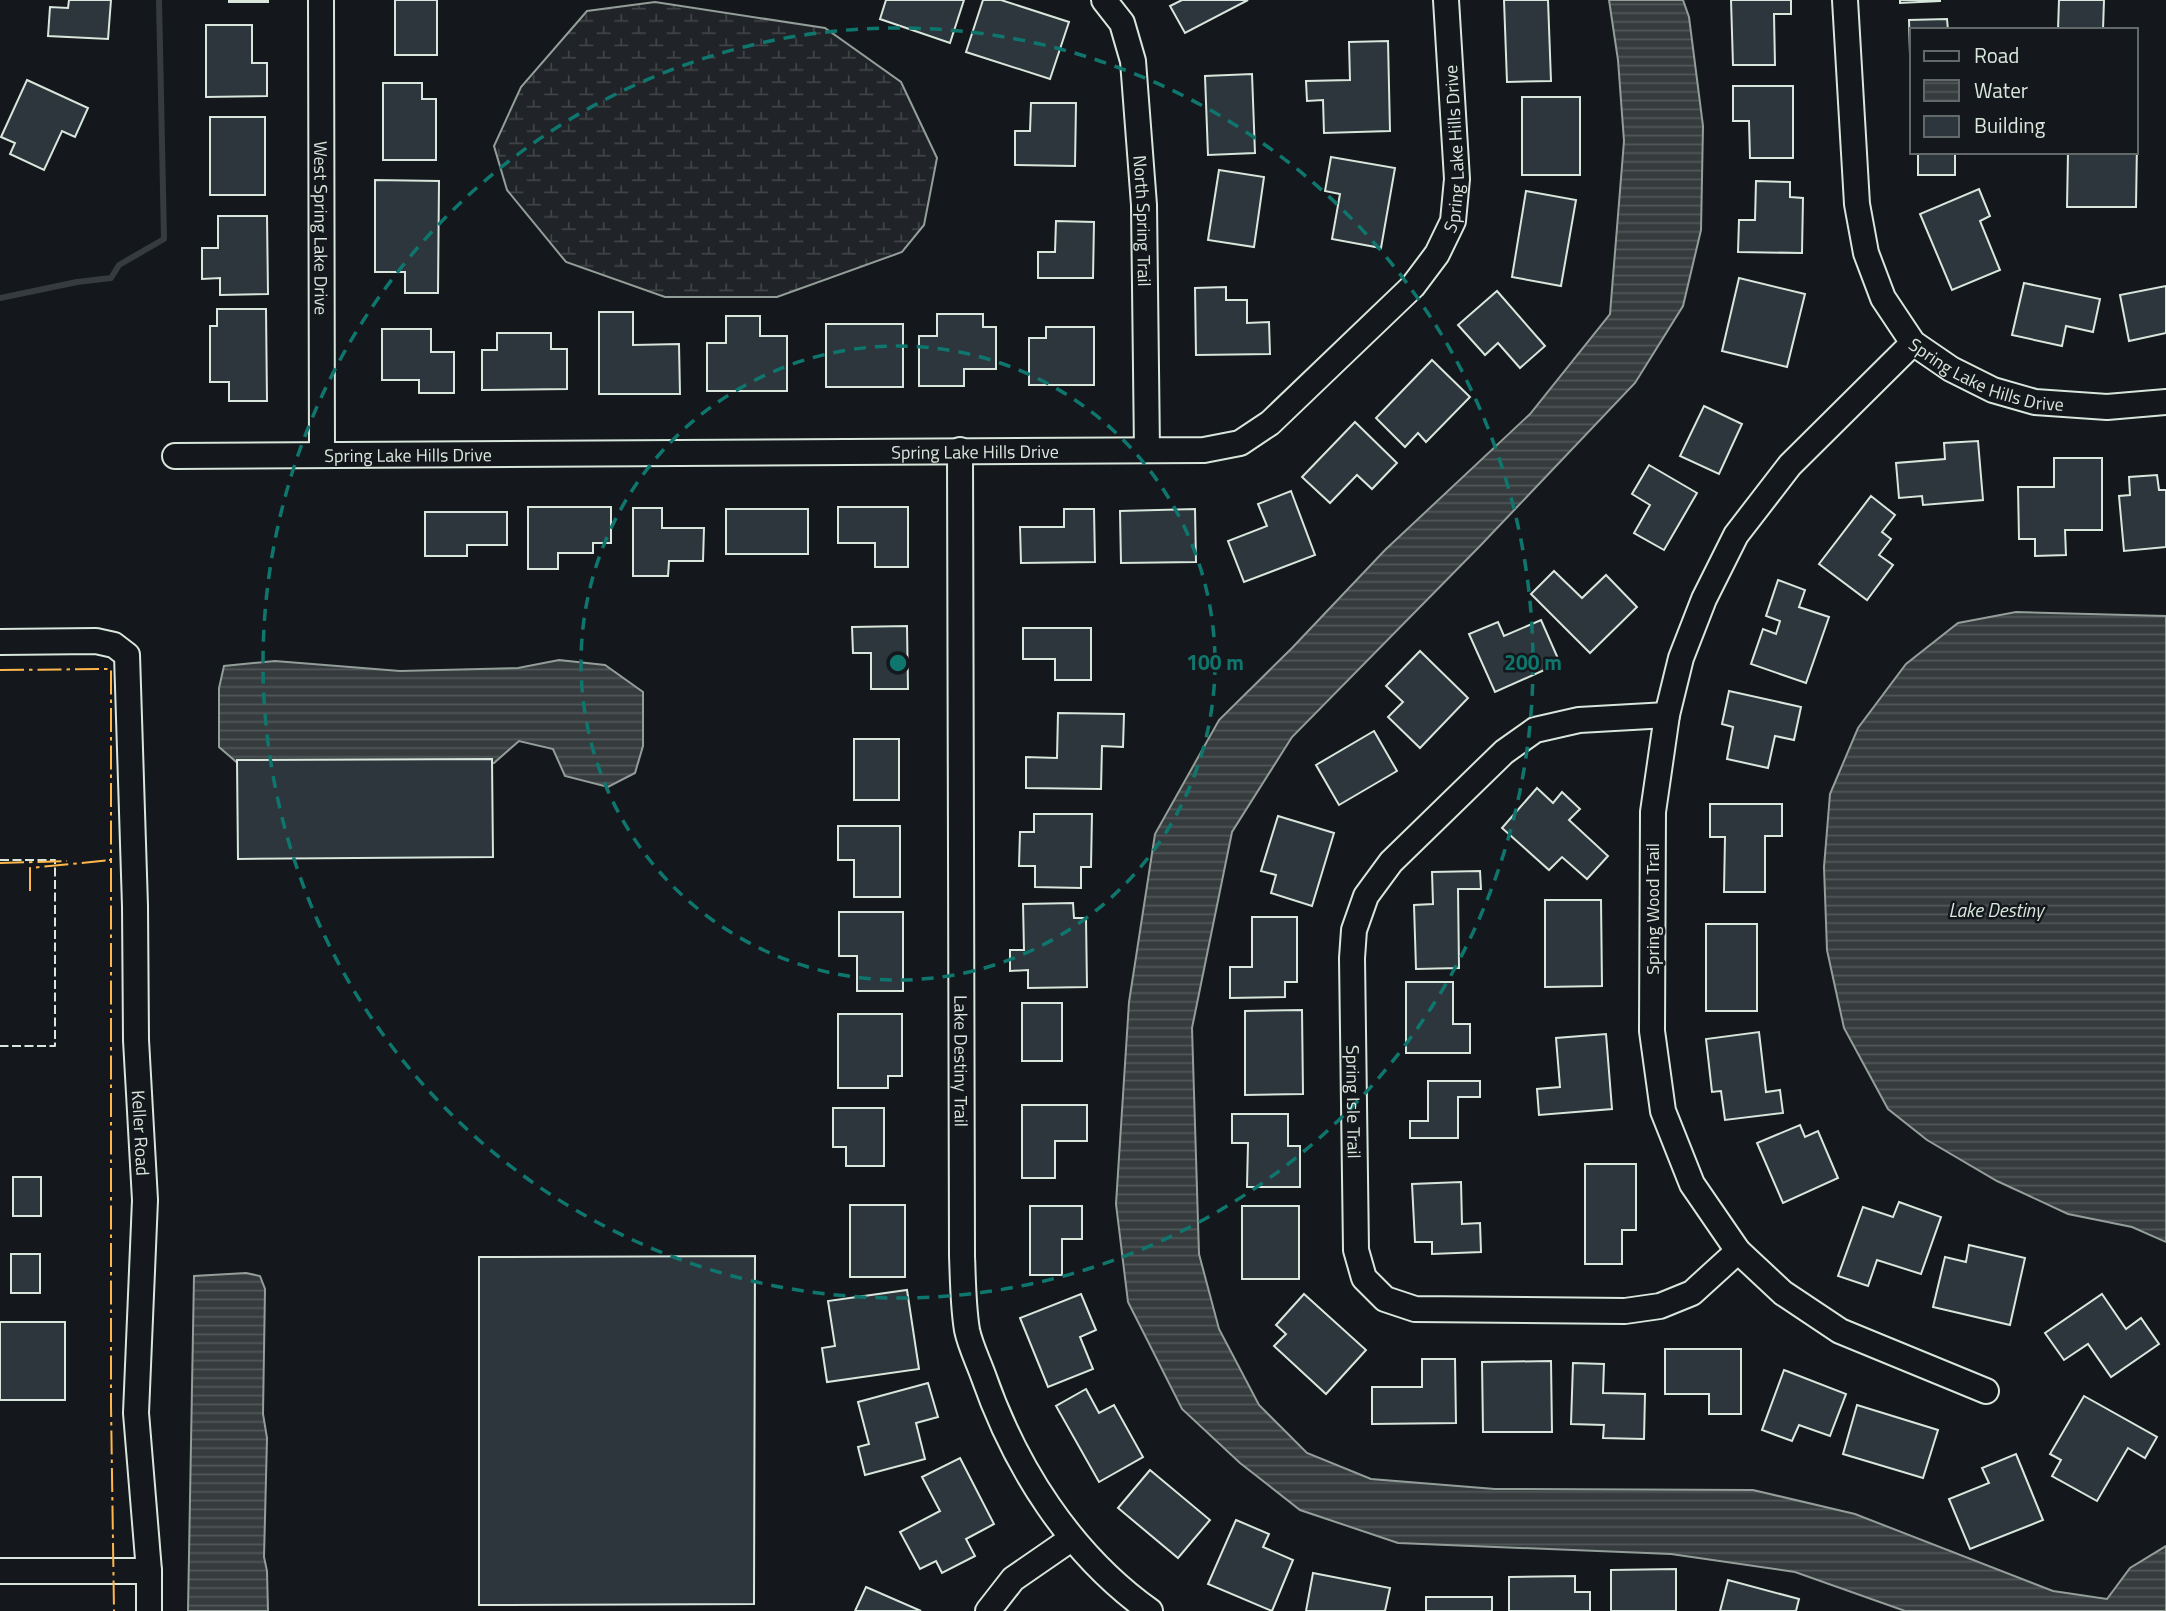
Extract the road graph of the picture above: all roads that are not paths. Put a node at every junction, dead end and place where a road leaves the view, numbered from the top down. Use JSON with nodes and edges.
{"nodes":[{"id":1,"x":321,"y":0,"type":"edge"},
{"id":2,"x":1104,"y":0,"type":"edge"},
{"id":3,"x":1446,"y":0,"type":"edge"},
{"id":4,"x":1844,"y":0,"type":"edge"},
{"id":5,"x":1913,"y":343,"type":"junction"},
{"id":6,"x":2166,"y":402,"type":"edge"},
{"id":7,"x":960,"y":450,"type":"junction"},
{"id":8,"x":1147,"y":450,"type":"junction"},
{"id":9,"x":322,"y":454,"type":"junction"},
{"id":10,"x":175,"y":456,"type":"dead end"},
{"id":11,"x":0,"y":642,"type":"edge"},
{"id":12,"x":1667,"y":715,"type":"junction"},
{"id":13,"x":1738,"y":1251,"type":"junction"},
{"id":14,"x":1986,"y":1391,"type":"dead end"},
{"id":15,"x":1071,"y":1539,"type":"junction"},
{"id":16,"x":0,"y":1571,"type":"edge"},
{"id":17,"x":149,"y":1571,"type":"junction"},
{"id":18,"x":149,"y":1611,"type":"edge"},
{"id":19,"x":988,"y":1611,"type":"edge"},
{"id":20,"x":1150,"y":1611,"type":"edge"}],
"edges":[{"from":1,"to":9,"type":"street","name":"West Spring Lake Drive"},
{"from":2,"to":8,"type":"street","name":"North Spring Trail"},
{"from":3,"to":8,"type":"street","name":"Spring Lake Hills Drive"},
{"from":4,"to":5,"type":"street","name":"Spring Lake Hills Drive"},
{"from":5,"to":6,"type":"street","name":"Spring Lake Hills Drive"},
{"from":5,"to":12,"type":"street","name":"Spring Wood Trail"},
{"from":7,"to":8,"type":"street","name":"Spring Lake Hills Drive"},
{"from":7,"to":9,"type":"street","name":"Spring Lake Hills Drive"},
{"from":7,"to":15,"type":"street","name":"Lake Destiny Trail"},
{"from":9,"to":10,"type":"street","name":"Spring Lake Hills Drive"},
{"from":11,"to":17,"type":"street","name":"Keller Road"},
{"from":12,"to":13,"type":"street","name":"Spring Wood Trail"},
{"from":12,"to":13,"type":"street","name":"Spring Isle Trail"},
{"from":13,"to":14,"type":"street","name":"Spring Wood Trail"},
{"from":15,"to":19,"type":"street"},
{"from":15,"to":20,"type":"street","name":"Lake Destiny Trail"},
{"from":16,"to":17,"type":"street"},
{"from":17,"to":18,"type":"street","name":"Keller Road"}]}
